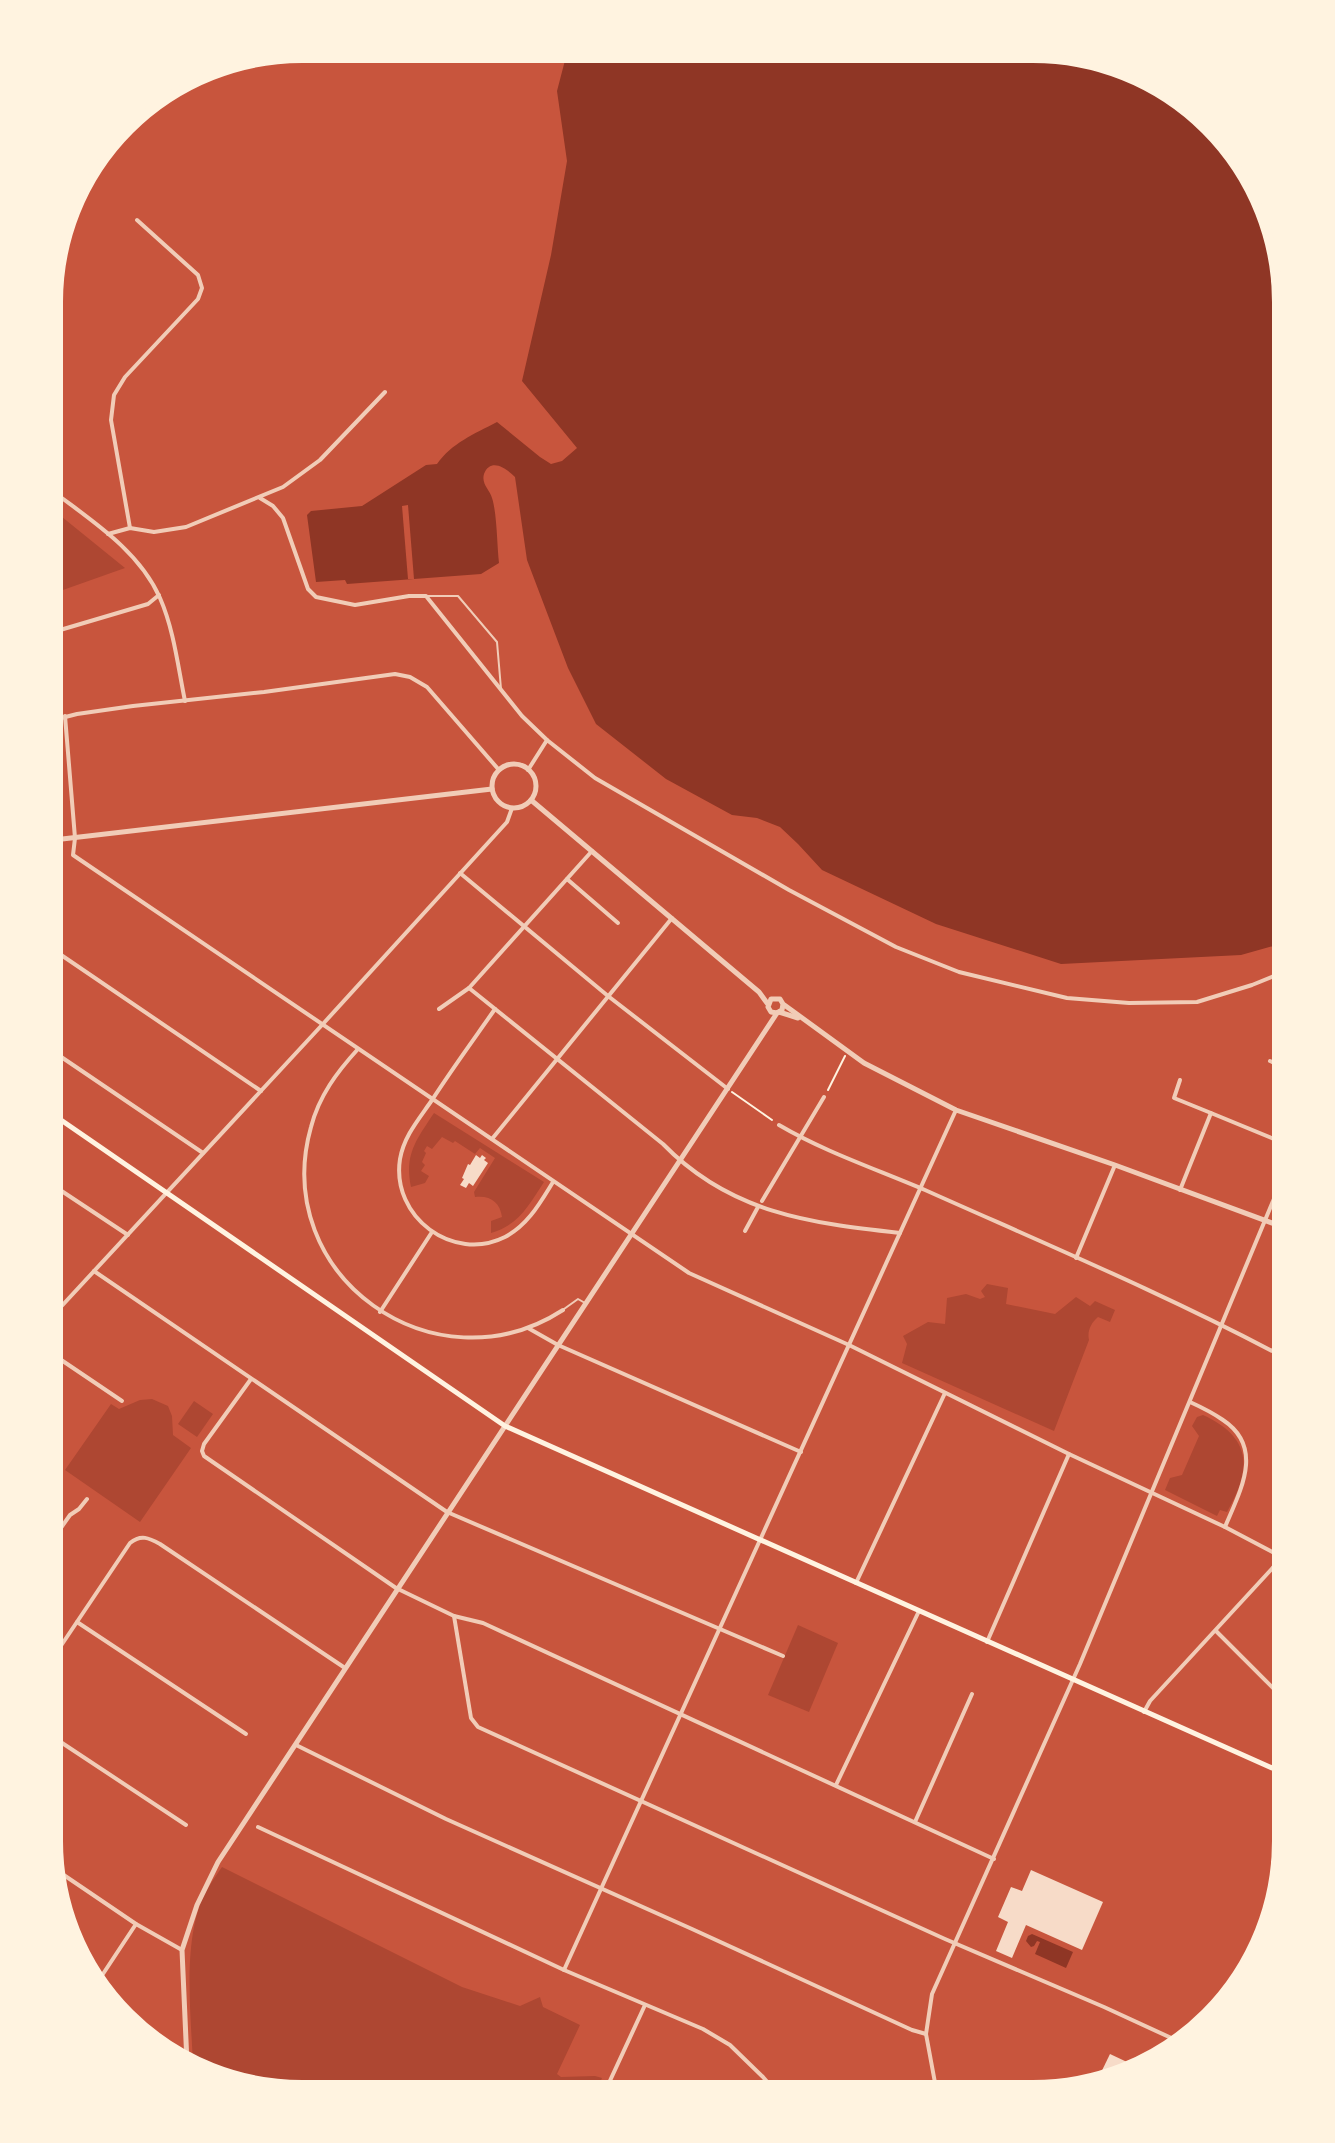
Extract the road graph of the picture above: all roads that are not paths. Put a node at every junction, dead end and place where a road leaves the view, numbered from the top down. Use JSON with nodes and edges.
{"nodes":[{"id":1,"x":137,"y":220,"type":"dead end"},
{"id":2,"x":385,"y":392,"type":"dead end"},
{"id":3,"x":58,"y":495,"type":"edge"},
{"id":4,"x":260,"y":498,"type":"junction"},
{"id":5,"x":130,"y":528,"type":"junction"},
{"id":6,"x":108,"y":534,"type":"junction"},
{"id":7,"x":159,"y":595,"type":"junction"},
{"id":8,"x":426,"y":596,"type":"junction"},
{"id":9,"x":58,"y":631,"type":"edge"},
{"id":10,"x":501,"y":690,"type":"junction"},
{"id":11,"x":185,"y":701,"type":"junction"},
{"id":12,"x":65,"y":716,"type":"junction"},
{"id":13,"x":58,"y":718,"type":"edge"},
{"id":14,"x":547,"y":740,"type":"junction"},
{"id":15,"x":499,"y":770,"type":"junction"},
{"id":16,"x":528,"y":770,"type":"junction"},
{"id":17,"x":492,"y":789,"type":"junction"},
{"id":18,"x":531,"y":800,"type":"junction"},
{"id":19,"x":512,"y":808,"type":"junction"},
{"id":20,"x":75,"y":838,"type":"junction"},
{"id":21,"x":58,"y":840,"type":"edge"},
{"id":22,"x":592,"y":851,"type":"junction"},
{"id":23,"x":460,"y":873,"type":"junction"},
{"id":24,"x":567,"y":879,"type":"junction"},
{"id":25,"x":672,"y":918,"type":"junction"},
{"id":26,"x":618,"y":923,"type":"dead end"},
{"id":27,"x":525,"y":926,"type":"junction"},
{"id":28,"x":58,"y":953,"type":"edge"},
{"id":29,"x":1277,"y":975,"type":"edge"},
{"id":30,"x":469,"y":988,"type":"junction"},
{"id":31,"x":759,"y":992,"type":"junction"},
{"id":32,"x":608,"y":996,"type":"junction"},
{"id":33,"x":774,"y":998,"type":"junction"},
{"id":34,"x":783,"y":1004,"type":"junction"},
{"id":35,"x":768,"y":1007,"type":"junction"},
{"id":36,"x":439,"y":1009,"type":"dead end"},
{"id":37,"x":495,"y":1009,"type":"junction"},
{"id":38,"x":778,"y":1012,"type":"junction"},
{"id":39,"x":806,"y":1021,"type":"junction"},
{"id":40,"x":322,"y":1025,"type":"junction"},
{"id":41,"x":766,"y":1029,"type":"junction"},
{"id":42,"x":358,"y":1049,"type":"junction"},
{"id":43,"x":58,"y":1055,"type":"edge"},
{"id":44,"x":557,"y":1058,"type":"junction"},
{"id":45,"x":1270,"y":1061,"type":"dead end"},
{"id":46,"x":1277,"y":1064,"type":"edge"},
{"id":47,"x":1180,"y":1080,"type":"dead end"},
{"id":48,"x":728,"y":1089,"type":"junction"},
{"id":49,"x":261,"y":1091,"type":"junction"},
{"id":50,"x":824,"y":1097,"type":"road end"},
{"id":51,"x":432,"y":1099,"type":"junction"},
{"id":52,"x":956,"y":1110,"type":"junction"},
{"id":53,"x":1211,"y":1113,"type":"junction"},
{"id":54,"x":58,"y":1118,"type":"edge"},
{"id":55,"x":779,"y":1125,"type":"road end"},
{"id":56,"x":800,"y":1137,"type":"junction"},
{"id":57,"x":492,"y":1139,"type":"junction"},
{"id":58,"x":1276,"y":1140,"type":"edge"},
{"id":59,"x":203,"y":1153,"type":"junction"},
{"id":60,"x":679,"y":1161,"type":"junction"},
{"id":61,"x":1115,"y":1165,"type":"junction"},
{"id":62,"x":554,"y":1181,"type":"junction"},
{"id":63,"x":58,"y":1188,"type":"edge"},
{"id":64,"x":921,"y":1188,"type":"junction"},
{"id":65,"x":1180,"y":1190,"type":"junction"},
{"id":66,"x":167,"y":1192,"type":"junction"},
{"id":67,"x":1276,"y":1192,"type":"edge"},
{"id":68,"x":762,"y":1201,"type":"dead end"},
{"id":69,"x":758,"y":1207,"type":"junction"},
{"id":70,"x":1264,"y":1221,"type":"junction"},
{"id":71,"x":1276,"y":1225,"type":"edge"},
{"id":72,"x":745,"y":1231,"type":"dead end"},
{"id":73,"x":432,"y":1232,"type":"junction"},
{"id":74,"x":631,"y":1233,"type":"junction"},
{"id":75,"x":900,"y":1233,"type":"junction"},
{"id":76,"x":128,"y":1235,"type":"junction"},
{"id":77,"x":1076,"y":1258,"type":"junction"},
{"id":78,"x":94,"y":1271,"type":"junction"},
{"id":79,"x":585,"y":1304,"type":"junction"},
{"id":80,"x":58,"y":1310,"type":"edge"},
{"id":81,"x":563,"y":1310,"type":"joint"},
{"id":82,"x":380,"y":1312,"type":"junction"},
{"id":83,"x":1221,"y":1324,"type":"junction"},
{"id":84,"x":528,"y":1328,"type":"junction"},
{"id":85,"x":558,"y":1345,"type":"junction"},
{"id":86,"x":849,"y":1345,"type":"junction"},
{"id":87,"x":1276,"y":1353,"type":"edge"},
{"id":88,"x":58,"y":1358,"type":"edge"},
{"id":89,"x":251,"y":1379,"type":"junction"},
{"id":90,"x":945,"y":1393,"type":"junction"},
{"id":91,"x":122,"y":1401,"type":"dead end"},
{"id":92,"x":1190,"y":1402,"type":"junction"},
{"id":93,"x":505,"y":1426,"type":"junction"},
{"id":94,"x":801,"y":1452,"type":"junction"},
{"id":95,"x":1069,"y":1454,"type":"junction"},
{"id":96,"x":1152,"y":1492,"type":"junction"},
{"id":97,"x":87,"y":1499,"type":"dead end"},
{"id":98,"x":447,"y":1512,"type":"junction"},
{"id":99,"x":1225,"y":1527,"type":"junction"},
{"id":100,"x":58,"y":1532,"type":"edge"},
{"id":101,"x":760,"y":1541,"type":"junction"},
{"id":102,"x":1276,"y":1554,"type":"edge"},
{"id":103,"x":1276,"y":1564,"type":"edge"},
{"id":104,"x":856,"y":1583,"type":"junction"},
{"id":105,"x":396,"y":1588,"type":"junction"},
{"id":106,"x":919,"y":1611,"type":"junction"},
{"id":107,"x":454,"y":1616,"type":"junction"},
{"id":108,"x":77,"y":1622,"type":"junction"},
{"id":109,"x":720,"y":1629,"type":"junction"},
{"id":110,"x":1216,"y":1631,"type":"junction"},
{"id":111,"x":987,"y":1642,"type":"junction"},
{"id":112,"x":58,"y":1650,"type":"edge"},
{"id":113,"x":783,"y":1656,"type":"dead end"},
{"id":114,"x":345,"y":1668,"type":"junction"},
{"id":115,"x":1073,"y":1680,"type":"junction"},
{"id":116,"x":1276,"y":1691,"type":"edge"},
{"id":117,"x":972,"y":1694,"type":"dead end"},
{"id":118,"x":1144,"y":1712,"type":"junction"},
{"id":119,"x":681,"y":1714,"type":"junction"},
{"id":120,"x":246,"y":1734,"type":"dead end"},
{"id":121,"x":58,"y":1740,"type":"edge"},
{"id":122,"x":295,"y":1744,"type":"junction"},
{"id":123,"x":1276,"y":1770,"type":"edge"},
{"id":124,"x":836,"y":1786,"type":"junction"},
{"id":125,"x":641,"y":1801,"type":"junction"},
{"id":126,"x":915,"y":1822,"type":"junction"},
{"id":127,"x":186,"y":1825,"type":"dead end"},
{"id":128,"x":258,"y":1827,"type":"dead end"},
{"id":129,"x":994,"y":1859,"type":"junction"},
{"id":130,"x":60,"y":1872,"type":"edge"},
{"id":131,"x":601,"y":1889,"type":"junction"},
{"id":132,"x":136,"y":1924,"type":"junction"},
{"id":133,"x":956,"y":1943,"type":"junction"},
{"id":134,"x":182,"y":1950,"type":"junction"},
{"id":135,"x":564,"y":1970,"type":"junction"},
{"id":136,"x":100,"y":1978,"type":"edge"},
{"id":137,"x":645,"y":2005,"type":"junction"},
{"id":138,"x":926,"y":2034,"type":"junction"},
{"id":139,"x":1175,"y":2040,"type":"edge"},
{"id":140,"x":187,"y":2055,"type":"edge"},
{"id":141,"x":608,"y":2085,"type":"edge"},
{"id":142,"x":770,"y":2085,"type":"edge"},
{"id":143,"x":935,"y":2085,"type":"edge"}],
"edges":[{"from":1,"to":5,"type":"street"},
{"from":2,"to":4,"type":"street"},
{"from":3,"to":6,"type":"street"},
{"from":4,"to":5,"type":"street"},
{"from":4,"to":8,"type":"street"},
{"from":5,"to":6,"type":"street"},
{"from":6,"to":7,"type":"street"},
{"from":7,"to":9,"type":"street"},
{"from":7,"to":11,"type":"street"},
{"from":8,"to":10,"type":"street"},
{"from":8,"to":10,"type":"lane"},
{"from":10,"to":14,"type":"street"},
{"from":11,"to":12,"type":"street"},
{"from":11,"to":15,"type":"street"},
{"from":12,"to":13,"type":"street"},
{"from":12,"to":20,"type":"street"},
{"from":14,"to":16,"type":"street"},
{"from":14,"to":29,"type":"street"},
{"from":15,"to":16,"type":"street"},
{"from":15,"to":17,"type":"street"},
{"from":16,"to":18,"type":"street"},
{"from":17,"to":19,"type":"street"},
{"from":17,"to":20,"type":"street"},
{"from":18,"to":19,"type":"street"},
{"from":18,"to":22,"type":"street"},
{"from":19,"to":23,"type":"street"},
{"from":20,"to":21,"type":"street"},
{"from":20,"to":40,"type":"street"},
{"from":22,"to":24,"type":"street"},
{"from":22,"to":25,"type":"street"},
{"from":23,"to":27,"type":"street"},
{"from":23,"to":40,"type":"street"},
{"from":24,"to":26,"type":"street"},
{"from":24,"to":27,"type":"street"},
{"from":25,"to":31,"type":"street"},
{"from":25,"to":32,"type":"street"},
{"from":27,"to":30,"type":"street"},
{"from":27,"to":32,"type":"street"},
{"from":28,"to":49,"type":"street"},
{"from":30,"to":36,"type":"street"},
{"from":30,"to":37,"type":"street"},
{"from":31,"to":33,"type":"street"},
{"from":31,"to":35,"type":"street"},
{"from":32,"to":44,"type":"street"},
{"from":32,"to":48,"type":"street"},
{"from":33,"to":34,"type":"street"},
{"from":33,"to":35,"type":"street"},
{"from":34,"to":38,"type":"street"},
{"from":34,"to":39,"type":"street"},
{"from":35,"to":38,"type":"street"},
{"from":35,"to":41,"type":"street"},
{"from":37,"to":44,"type":"street"},
{"from":37,"to":51,"type":"street"},
{"from":38,"to":39,"type":"street"},
{"from":38,"to":41,"type":"street"},
{"from":39,"to":52,"type":"street"},
{"from":40,"to":42,"type":"street"},
{"from":40,"to":49,"type":"street"},
{"from":41,"to":48,"type":"street"},
{"from":42,"to":51,"type":"street"},
{"from":42,"to":82,"type":"street"},
{"from":43,"to":59,"type":"street"},
{"from":44,"to":57,"type":"street"},
{"from":44,"to":60,"type":"street"},
{"from":45,"to":46,"type":"street"},
{"from":47,"to":53,"type":"street"},
{"from":48,"to":60,"type":"street"},
{"from":49,"to":59,"type":"street"},
{"from":50,"to":56,"type":"street"},
{"from":51,"to":57,"type":"street"},
{"from":51,"to":73,"type":"street"},
{"from":52,"to":61,"type":"street"},
{"from":52,"to":64,"type":"street"},
{"from":53,"to":58,"type":"street"},
{"from":53,"to":65,"type":"street"},
{"from":54,"to":66,"type":"main road"},
{"from":55,"to":56,"type":"street"},
{"from":56,"to":64,"type":"street"},
{"from":56,"to":68,"type":"street"},
{"from":57,"to":62,"type":"street"},
{"from":59,"to":66,"type":"street"},
{"from":60,"to":69,"type":"street"},
{"from":60,"to":74,"type":"street"},
{"from":61,"to":65,"type":"street"},
{"from":61,"to":77,"type":"street"},
{"from":62,"to":73,"type":"street"},
{"from":62,"to":74,"type":"street"},
{"from":63,"to":76,"type":"street"},
{"from":64,"to":75,"type":"street"},
{"from":64,"to":77,"type":"street"},
{"from":65,"to":70,"type":"street"},
{"from":66,"to":76,"type":"street"},
{"from":66,"to":93,"type":"main road"},
{"from":67,"to":70,"type":"street"},
{"from":69,"to":72,"type":"street"},
{"from":69,"to":75,"type":"street"},
{"from":70,"to":71,"type":"street"},
{"from":70,"to":83,"type":"street"},
{"from":73,"to":82,"type":"street"},
{"from":74,"to":79,"type":"street"},
{"from":74,"to":86,"type":"street"},
{"from":75,"to":86,"type":"street"},
{"from":76,"to":78,"type":"street"},
{"from":77,"to":83,"type":"street"},
{"from":78,"to":80,"type":"street"},
{"from":78,"to":89,"type":"street"},
{"from":79,"to":81,"type":"lane"},
{"from":79,"to":85,"type":"street"},
{"from":81,"to":84,"type":"street"},
{"from":82,"to":84,"type":"street"},
{"from":83,"to":87,"type":"street"},
{"from":83,"to":92,"type":"street"},
{"from":84,"to":85,"type":"street"},
{"from":85,"to":93,"type":"street"},
{"from":85,"to":94,"type":"street"},
{"from":86,"to":90,"type":"street"},
{"from":86,"to":94,"type":"street"},
{"from":88,"to":91,"type":"street"},
{"from":89,"to":98,"type":"street"},
{"from":89,"to":105,"type":"street"},
{"from":90,"to":95,"type":"street"},
{"from":90,"to":104,"type":"street"},
{"from":92,"to":96,"type":"street"},
{"from":92,"to":99,"type":"street"},
{"from":93,"to":98,"type":"street"},
{"from":93,"to":101,"type":"main road"},
{"from":94,"to":101,"type":"street"},
{"from":95,"to":96,"type":"street"},
{"from":95,"to":111,"type":"street"},
{"from":96,"to":99,"type":"street"},
{"from":96,"to":115,"type":"street"},
{"from":97,"to":100,"type":"street"},
{"from":98,"to":105,"type":"street"},
{"from":98,"to":109,"type":"street"},
{"from":99,"to":102,"type":"street"},
{"from":101,"to":104,"type":"main road"},
{"from":101,"to":109,"type":"street"},
{"from":103,"to":110,"type":"street"},
{"from":104,"to":106,"type":"main road"},
{"from":105,"to":107,"type":"street"},
{"from":105,"to":114,"type":"street"},
{"from":106,"to":111,"type":"main road"},
{"from":106,"to":124,"type":"street"},
{"from":107,"to":119,"type":"street"},
{"from":107,"to":125,"type":"street"},
{"from":108,"to":112,"type":"street"},
{"from":108,"to":114,"type":"street"},
{"from":108,"to":120,"type":"street"},
{"from":109,"to":113,"type":"street"},
{"from":109,"to":119,"type":"street"},
{"from":110,"to":116,"type":"street"},
{"from":110,"to":118,"type":"street"},
{"from":111,"to":115,"type":"main road"},
{"from":114,"to":122,"type":"street"},
{"from":115,"to":118,"type":"main road"},
{"from":115,"to":129,"type":"street"},
{"from":117,"to":126,"type":"street"},
{"from":118,"to":123,"type":"main road"},
{"from":119,"to":124,"type":"street"},
{"from":119,"to":125,"type":"street"},
{"from":121,"to":127,"type":"street"},
{"from":122,"to":131,"type":"street"},
{"from":122,"to":134,"type":"street"},
{"from":124,"to":126,"type":"street"},
{"from":125,"to":131,"type":"street"},
{"from":125,"to":133,"type":"street"},
{"from":126,"to":129,"type":"street"},
{"from":128,"to":135,"type":"street"},
{"from":129,"to":133,"type":"street"},
{"from":130,"to":132,"type":"street"},
{"from":131,"to":135,"type":"street"},
{"from":131,"to":138,"type":"street"},
{"from":132,"to":134,"type":"street"},
{"from":132,"to":136,"type":"street"},
{"from":133,"to":138,"type":"street"},
{"from":133,"to":139,"type":"street"},
{"from":134,"to":140,"type":"street"},
{"from":135,"to":137,"type":"street"},
{"from":137,"to":141,"type":"street"},
{"from":137,"to":142,"type":"street"},
{"from":138,"to":143,"type":"street"}]}
